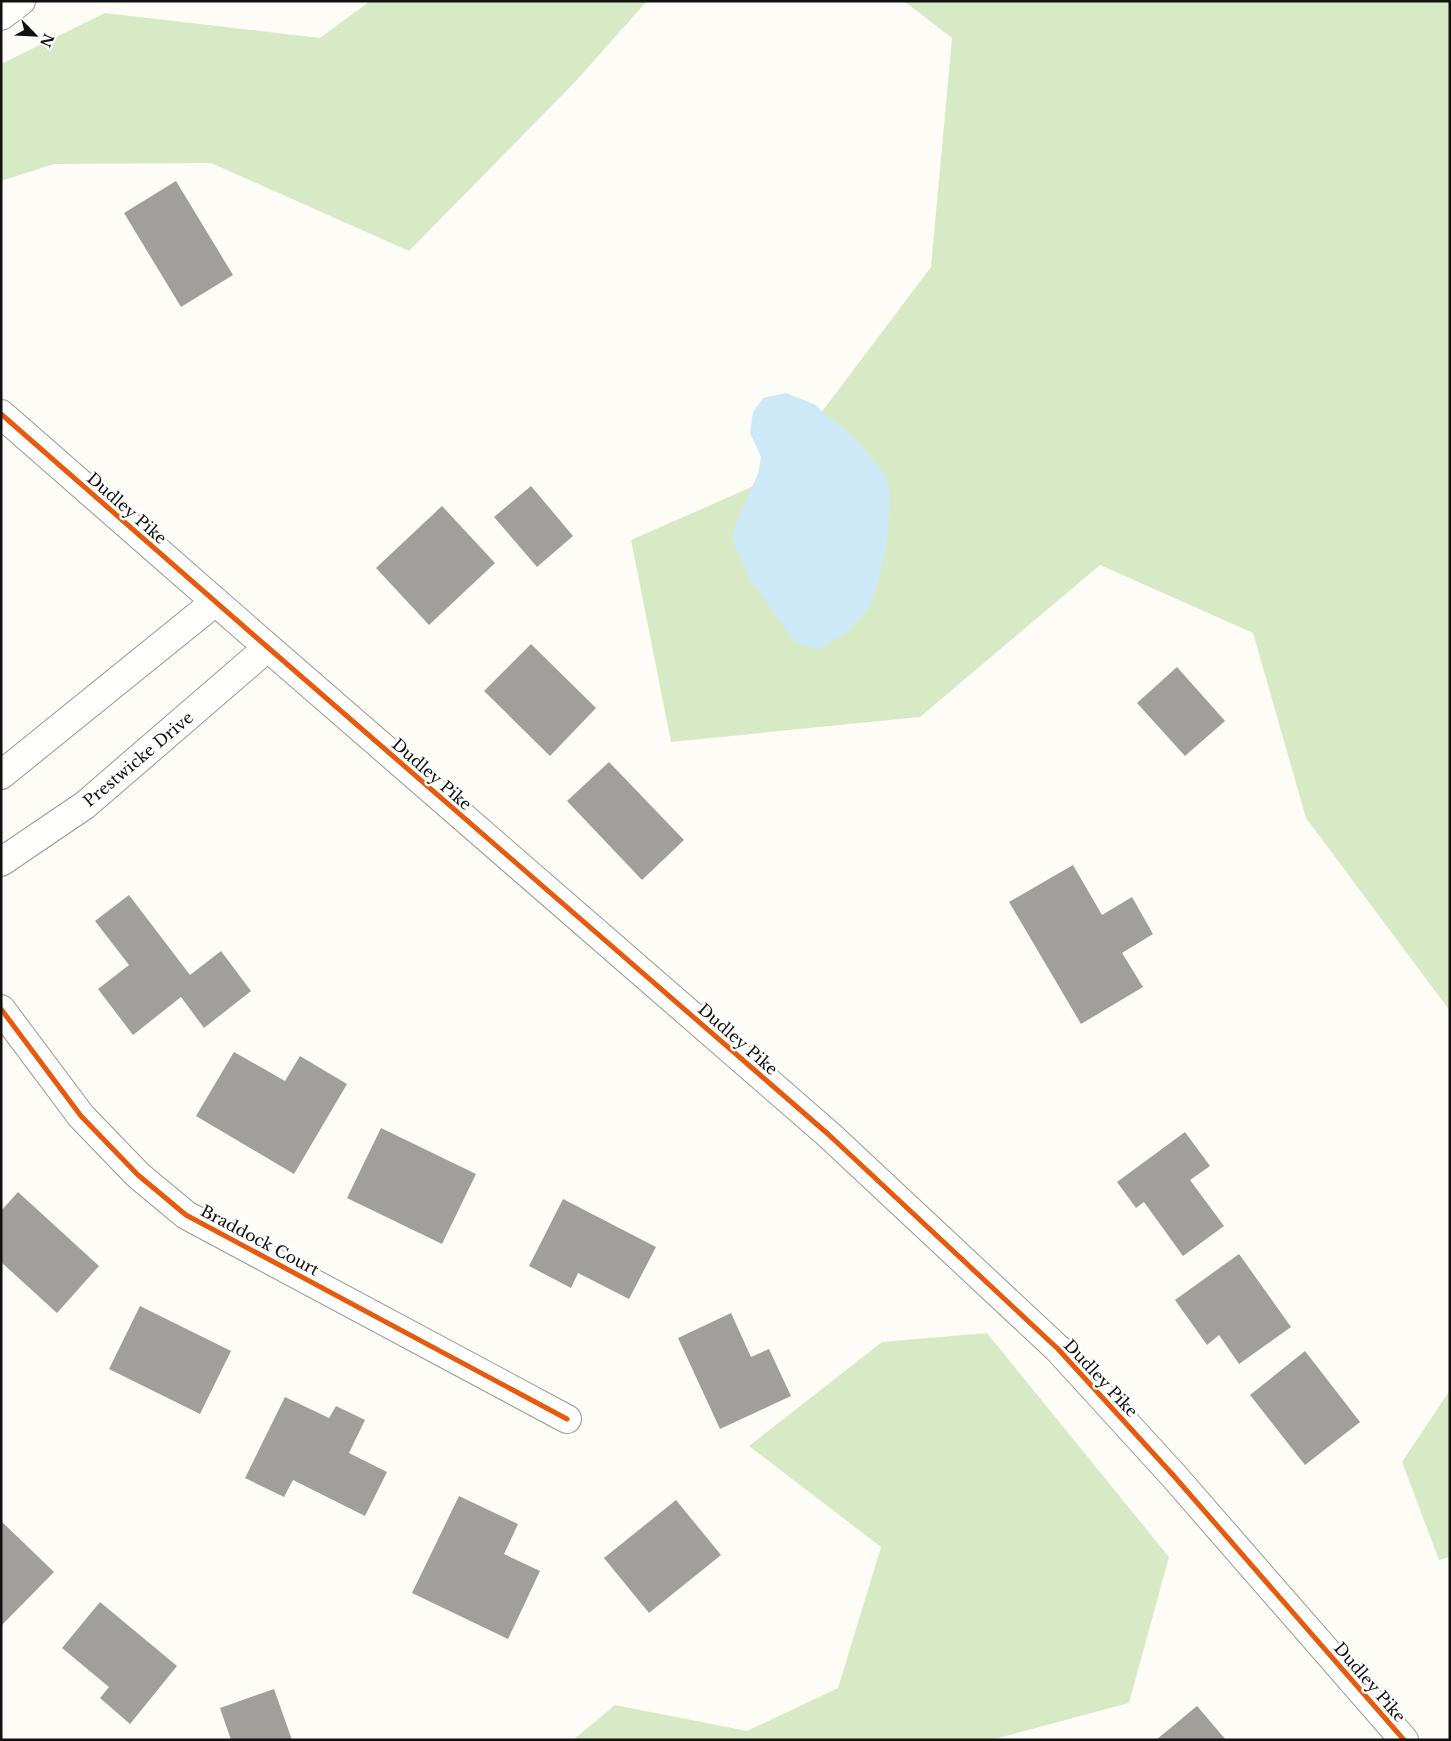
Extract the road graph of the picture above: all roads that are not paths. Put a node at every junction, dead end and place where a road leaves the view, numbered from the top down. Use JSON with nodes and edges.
{"nodes":[{"id":1,"x":21,"y":1,"type":"edge"},
{"id":2,"x":1,"y":16,"type":"edge"},
{"id":3,"x":1,"y":414,"type":"edge"},
{"id":4,"x":215,"y":602,"type":"junction"},
{"id":5,"x":267,"y":648,"type":"junction"},
{"id":6,"x":1,"y":775,"type":"edge"},
{"id":7,"x":1,"y":862,"type":"edge"},
{"id":8,"x":1,"y":1009,"type":"edge"},
{"id":9,"x":567,"y":1419,"type":"dead end"},
{"id":10,"x":1404,"y":1740,"type":"edge"}],
"edges":[{"from":1,"to":2,"type":"street"},
{"from":3,"to":4,"type":"street","name":"Dudley Pike"},
{"from":4,"to":5,"type":"street","name":"Dudley Pike"},
{"from":4,"to":6,"type":"street"},
{"from":5,"to":7,"type":"street","name":"Prestwicke Drive"},
{"from":5,"to":10,"type":"street","name":"Dudley Pike"},
{"from":8,"to":9,"type":"street","name":"Braddock Court"}]}
